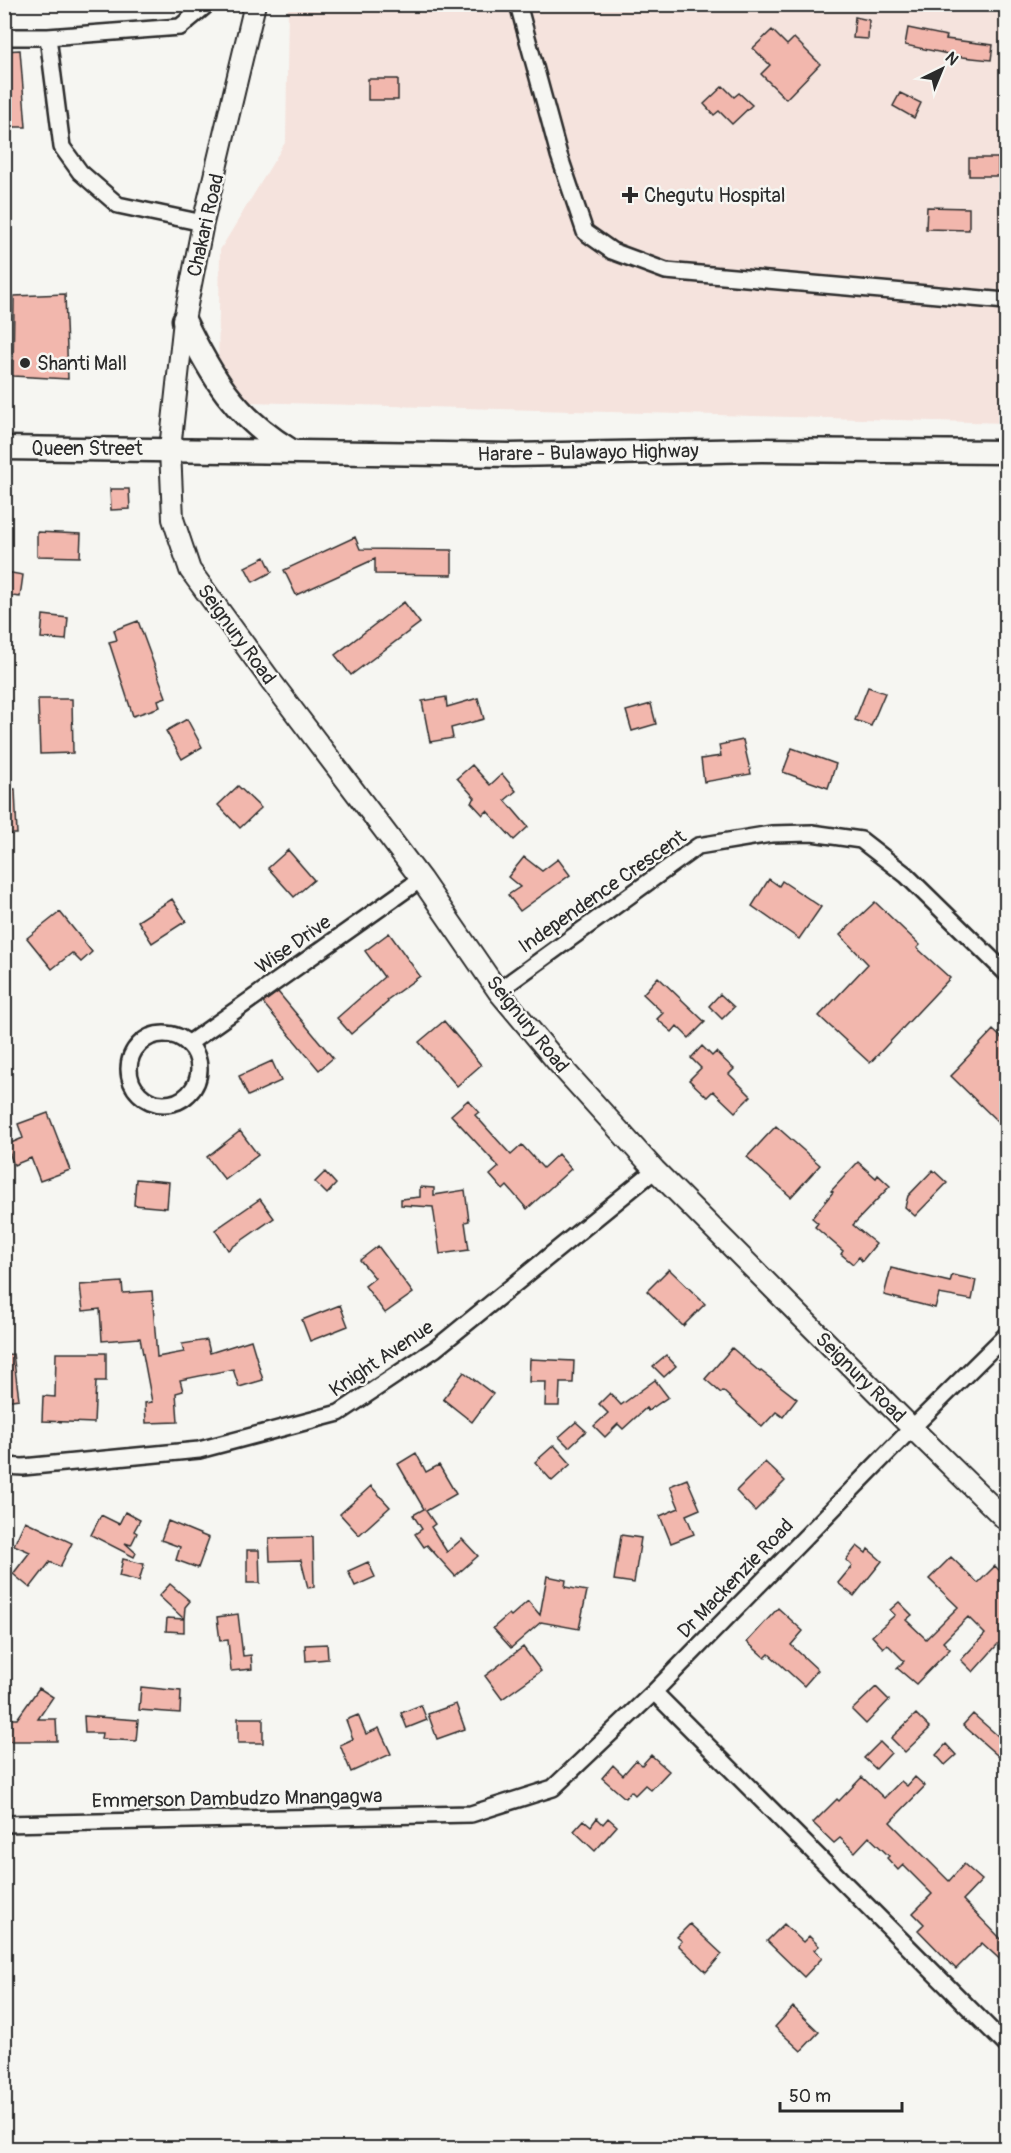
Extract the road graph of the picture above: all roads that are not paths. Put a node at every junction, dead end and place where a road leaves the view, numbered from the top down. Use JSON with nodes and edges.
{"nodes":[{"id":1,"x":205,"y":4,"type":"edge"},
{"id":2,"x":255,"y":4,"type":"edge"},
{"id":3,"x":518,"y":4,"type":"edge"},
{"id":4,"x":4,"y":37,"type":"edge"},
{"id":5,"x":48,"y":37,"type":"junction"},
{"id":6,"x":203,"y":223,"type":"junction"},
{"id":7,"x":1006,"y":301,"type":"edge"},
{"id":8,"x":184,"y":320,"type":"junction"},
{"id":9,"x":4,"y":448,"type":"edge"},
{"id":10,"x":170,"y":449,"type":"junction"},
{"id":11,"x":291,"y":451,"type":"junction"},
{"id":12,"x":1006,"y":452,"type":"edge"},
{"id":13,"x":421,"y":879,"type":"junction"},
{"id":14,"x":1006,"y":973,"type":"edge"},
{"id":15,"x":498,"y":991,"type":"junction"},
{"id":16,"x":188,"y":1044,"type":"junction"},
{"id":17,"x":655,"y":1170,"type":"junction"},
{"id":18,"x":1006,"y":1335,"type":"edge"},
{"id":19,"x":912,"y":1428,"type":"junction"},
{"id":20,"x":4,"y":1466,"type":"edge"},
{"id":21,"x":1006,"y":1520,"type":"edge"},
{"id":22,"x":654,"y":1692,"type":"junction"},
{"id":23,"x":471,"y":1814,"type":"joint"},
{"id":24,"x":4,"y":1824,"type":"edge"},
{"id":25,"x":1006,"y":2045,"type":"edge"}],
"edges":[{"from":1,"to":5,"type":"street"},
{"from":2,"to":6,"type":"main road","name":"Chakari Road"},
{"from":3,"to":7,"type":"street"},
{"from":4,"to":5,"type":"street"},
{"from":5,"to":6,"type":"street"},
{"from":6,"to":8,"type":"main road","name":"Chakari Road"},
{"from":8,"to":10,"type":"main road","name":"Chakari Road"},
{"from":8,"to":11,"type":"highway"},
{"from":9,"to":10,"type":"highway","name":"Queen Street"},
{"from":10,"to":11,"type":"highway","name":"Harare - Bulawayo Highway"},
{"from":10,"to":13,"type":"main road","name":"Seignury Road"},
{"from":11,"to":12,"type":"highway","name":"Harare - Bulawayo Highway"},
{"from":13,"to":15,"type":"main road","name":"Seignury Road"},
{"from":13,"to":16,"type":"street","name":"Wise Drive"},
{"from":14,"to":15,"type":"street","name":"Independence Crescent"},
{"from":15,"to":17,"type":"main road","name":"Seignury Road"},
{"from":16,"to":16,"type":"street"},
{"from":17,"to":19,"type":"main road","name":"Seignury Road"},
{"from":17,"to":20,"type":"street","name":"Knight Avenue"},
{"from":18,"to":19,"type":"street","name":"Dr Mackenzie Road"},
{"from":19,"to":21,"type":"main road","name":"Seignury Road"},
{"from":19,"to":22,"type":"street","name":"Dr Mackenzie Road"},
{"from":22,"to":23,"type":"street","name":"Dr Mackenzie Road"},
{"from":22,"to":25,"type":"street"},
{"from":23,"to":24,"type":"street","name":"Emmerson Dambudzo Mnangagwa"}]}
